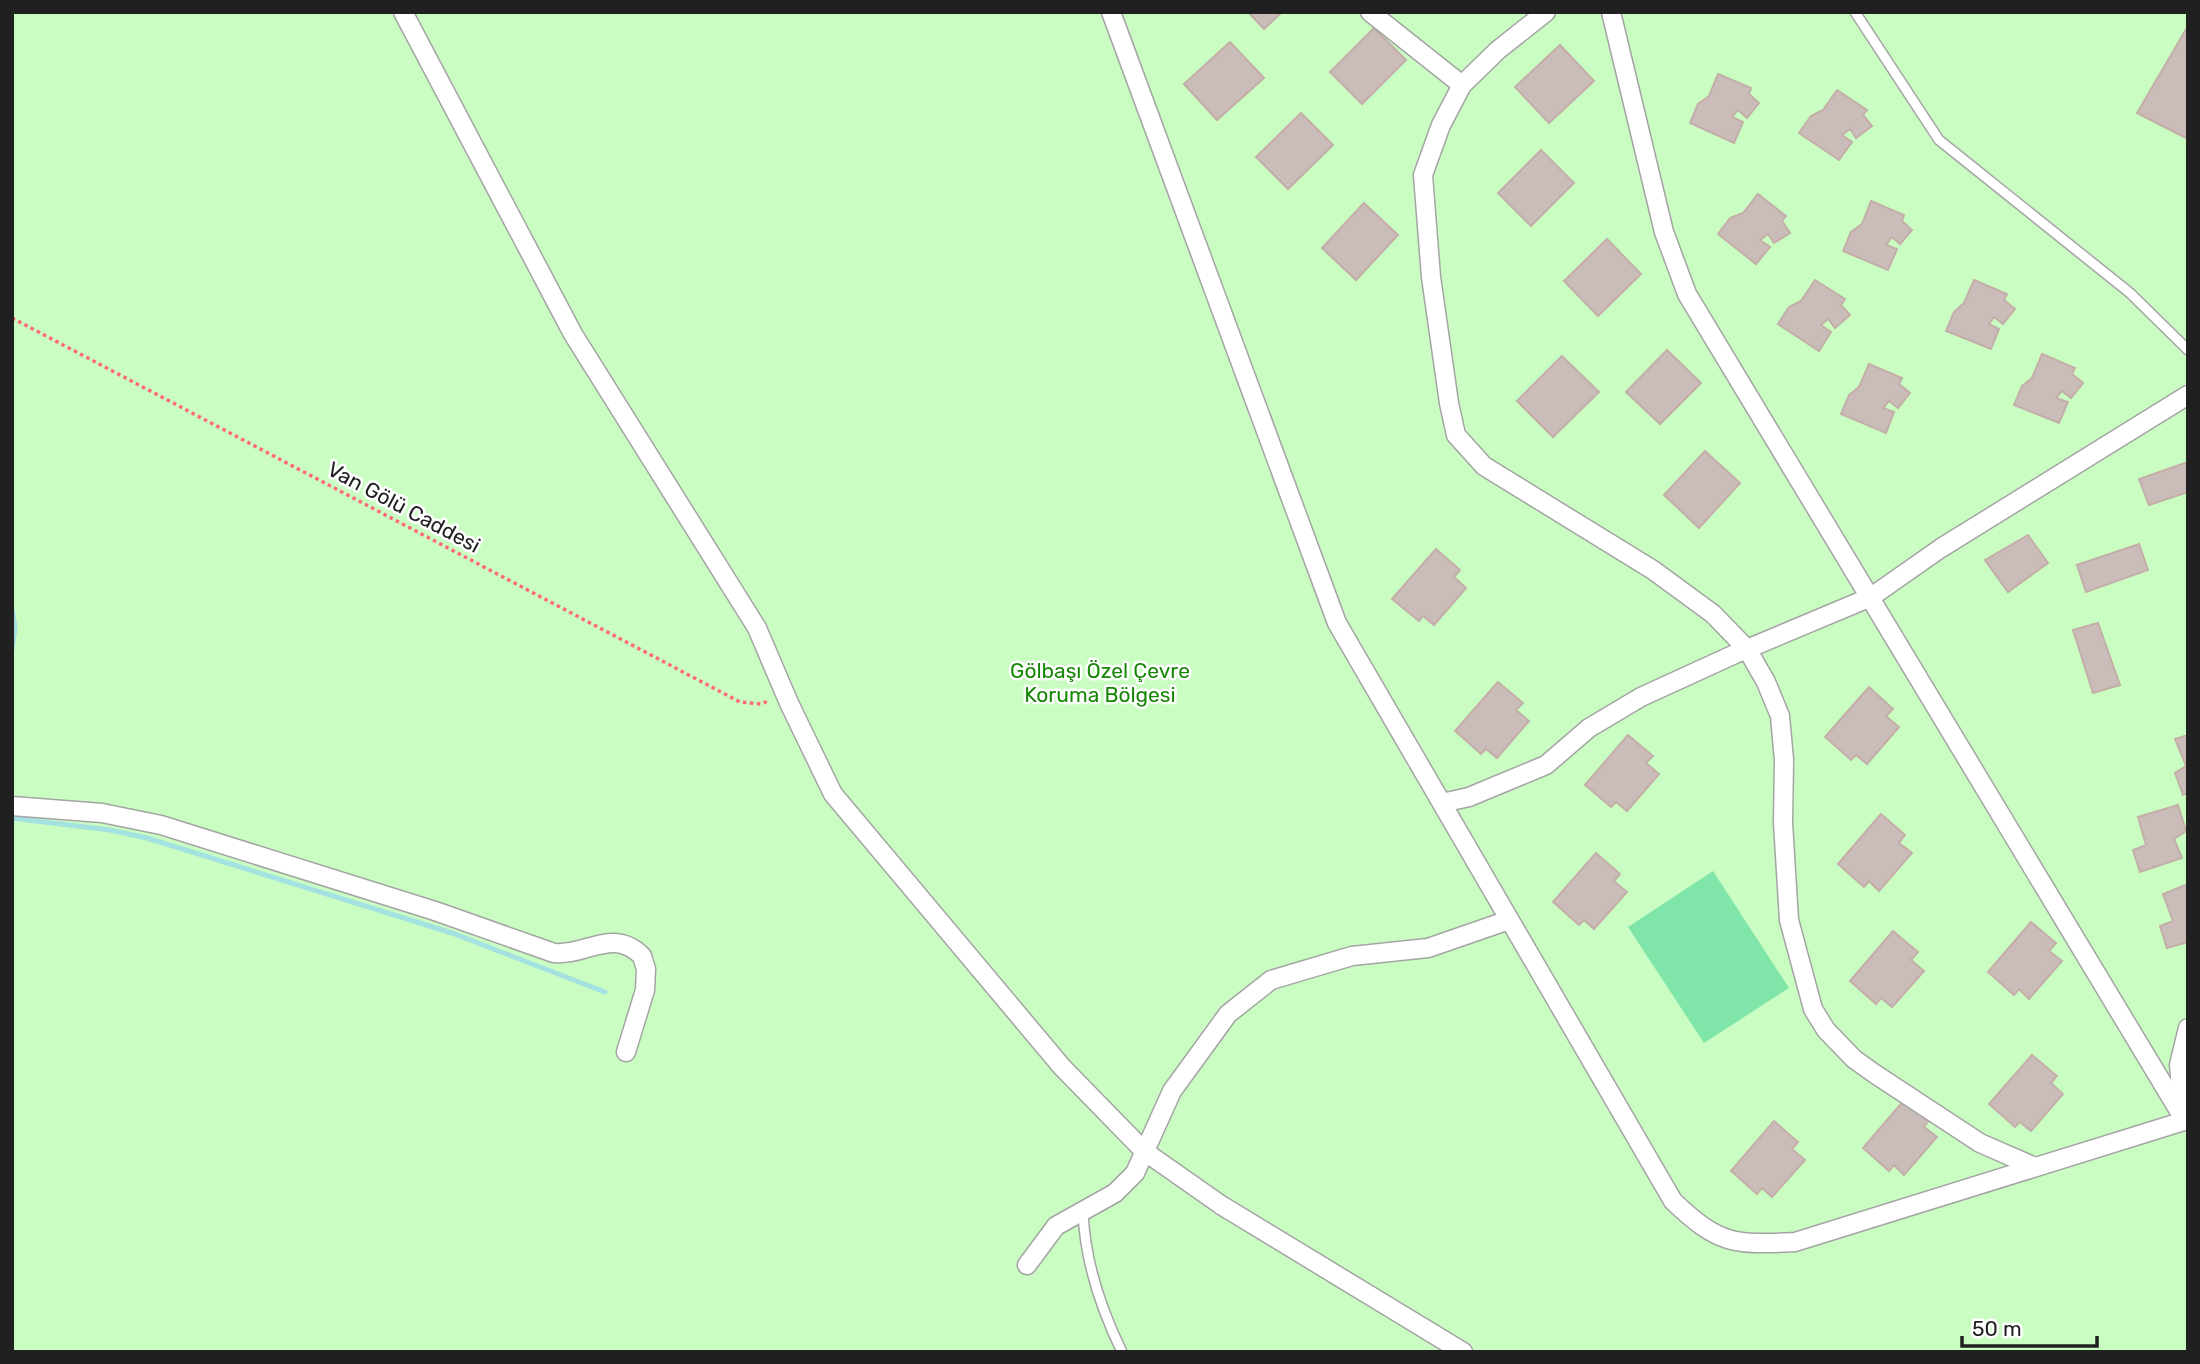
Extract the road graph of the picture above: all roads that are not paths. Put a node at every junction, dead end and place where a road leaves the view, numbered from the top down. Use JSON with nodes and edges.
{"nodes":[{"id":1,"x":403,"y":12,"type":"edge"},
{"id":2,"x":1111,"y":12,"type":"edge"},
{"id":3,"x":1370,"y":12,"type":"edge"},
{"id":4,"x":1546,"y":12,"type":"edge"},
{"id":5,"x":1611,"y":12,"type":"edge"},
{"id":6,"x":1855,"y":12,"type":"edge"},
{"id":7,"x":1462,"y":85,"type":"junction"},
{"id":8,"x":2188,"y":350,"type":"edge"},
{"id":9,"x":2188,"y":396,"type":"edge"},
{"id":10,"x":1871,"y":597,"type":"junction"},
{"id":11,"x":1747,"y":649,"type":"junction"},
{"id":12,"x":1442,"y":803,"type":"junction"},
{"id":13,"x":12,"y":806,"type":"edge"},
{"id":14,"x":1509,"y":919,"type":"junction"},
{"id":15,"x":2188,"y":1028,"type":"edge"},
{"id":16,"x":625,"y":1052,"type":"dead end"},
{"id":17,"x":2186,"y":1125,"type":"edge"},
{"id":18,"x":1144,"y":1151,"type":"junction"},
{"id":19,"x":2035,"y":1167,"type":"junction"},
{"id":20,"x":1083,"y":1212,"type":"junction"},
{"id":21,"x":1027,"y":1265,"type":"dead end"},
{"id":22,"x":1122,"y":1352,"type":"edge"},
{"id":23,"x":1462,"y":1352,"type":"edge"}],
"edges":[{"from":1,"to":18,"type":"street"},
{"from":2,"to":12,"type":"street"},
{"from":3,"to":7,"type":"street"},
{"from":4,"to":7,"type":"street"},
{"from":5,"to":10,"type":"street"},
{"from":6,"to":8,"type":"lane"},
{"from":7,"to":11,"type":"street"},
{"from":9,"to":10,"type":"street"},
{"from":10,"to":11,"type":"street"},
{"from":10,"to":17,"type":"street"},
{"from":11,"to":12,"type":"street"},
{"from":11,"to":19,"type":"street"},
{"from":12,"to":14,"type":"street"},
{"from":13,"to":16,"type":"street"},
{"from":14,"to":18,"type":"street"},
{"from":14,"to":19,"type":"street"},
{"from":15,"to":17,"type":"street"},
{"from":17,"to":19,"type":"street"},
{"from":18,"to":20,"type":"street"},
{"from":18,"to":23,"type":"street"},
{"from":20,"to":21,"type":"street"},
{"from":20,"to":22,"type":"lane"}]}
